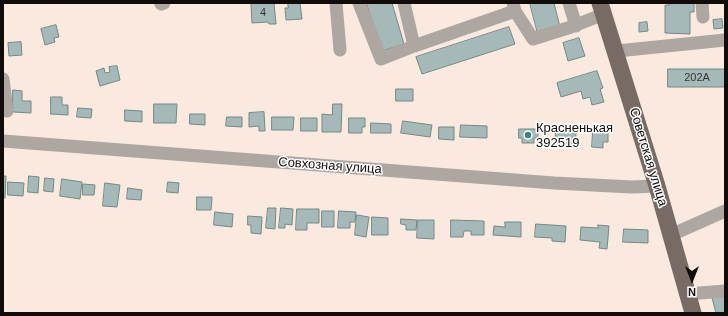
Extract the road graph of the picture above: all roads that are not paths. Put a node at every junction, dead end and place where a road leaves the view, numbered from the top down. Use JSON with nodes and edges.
{"nodes":[{"id":1,"x":336,"y":3,"type":"edge"},
{"id":2,"x":359,"y":3,"type":"edge"},
{"id":3,"x":404,"y":3,"type":"edge"},
{"id":4,"x":569,"y":3,"type":"edge"},
{"id":5,"x":702,"y":3,"type":"edge"},
{"id":6,"x":514,"y":7,"type":"edge"},
{"id":7,"x":602,"y":9,"type":"edge"},
{"id":8,"x":703,"y":17,"type":"dead end"},
{"id":9,"x":576,"y":26,"type":"junction"},
{"id":10,"x":725,"y":40,"type":"edge"},
{"id":11,"x":414,"y":46,"type":"junction"},
{"id":12,"x":340,"y":50,"type":"dead end"},
{"id":13,"x":617,"y":52,"type":"junction"},
{"id":14,"x":3,"y":79,"type":"edge"},
{"id":15,"x":8,"y":111,"type":"dead end"},
{"id":16,"x":3,"y":141,"type":"edge"},
{"id":17,"x":657,"y":186,"type":"junction"},
{"id":18,"x":725,"y":210,"type":"edge"},
{"id":19,"x":671,"y":234,"type":"junction"},
{"id":20,"x":725,"y":291,"type":"edge"},
{"id":21,"x":687,"y":294,"type":"junction"},
{"id":22,"x":693,"y":313,"type":"edge"}],
"edges":[{"from":1,"to":12,"type":"street"},
{"from":2,"to":11,"type":"street"},
{"from":3,"to":11,"type":"street"},
{"from":4,"to":9,"type":"street"},
{"from":5,"to":8,"type":"street"},
{"from":6,"to":9,"type":"street"},
{"from":6,"to":11,"type":"street"},
{"from":7,"to":9,"type":"street"},
{"from":7,"to":13,"type":"main road","name":"Советская улица"},
{"from":10,"to":13,"type":"street"},
{"from":13,"to":17,"type":"main road","name":"Советская улица"},
{"from":14,"to":15,"type":"street"},
{"from":16,"to":17,"type":"street","name":"Совхозная улица"},
{"from":17,"to":19,"type":"main road","name":"Советская улица"},
{"from":18,"to":19,"type":"street"},
{"from":19,"to":21,"type":"main road","name":"Советская улица"},
{"from":20,"to":21,"type":"street"},
{"from":21,"to":22,"type":"main road","name":"Советская улица"}]}
